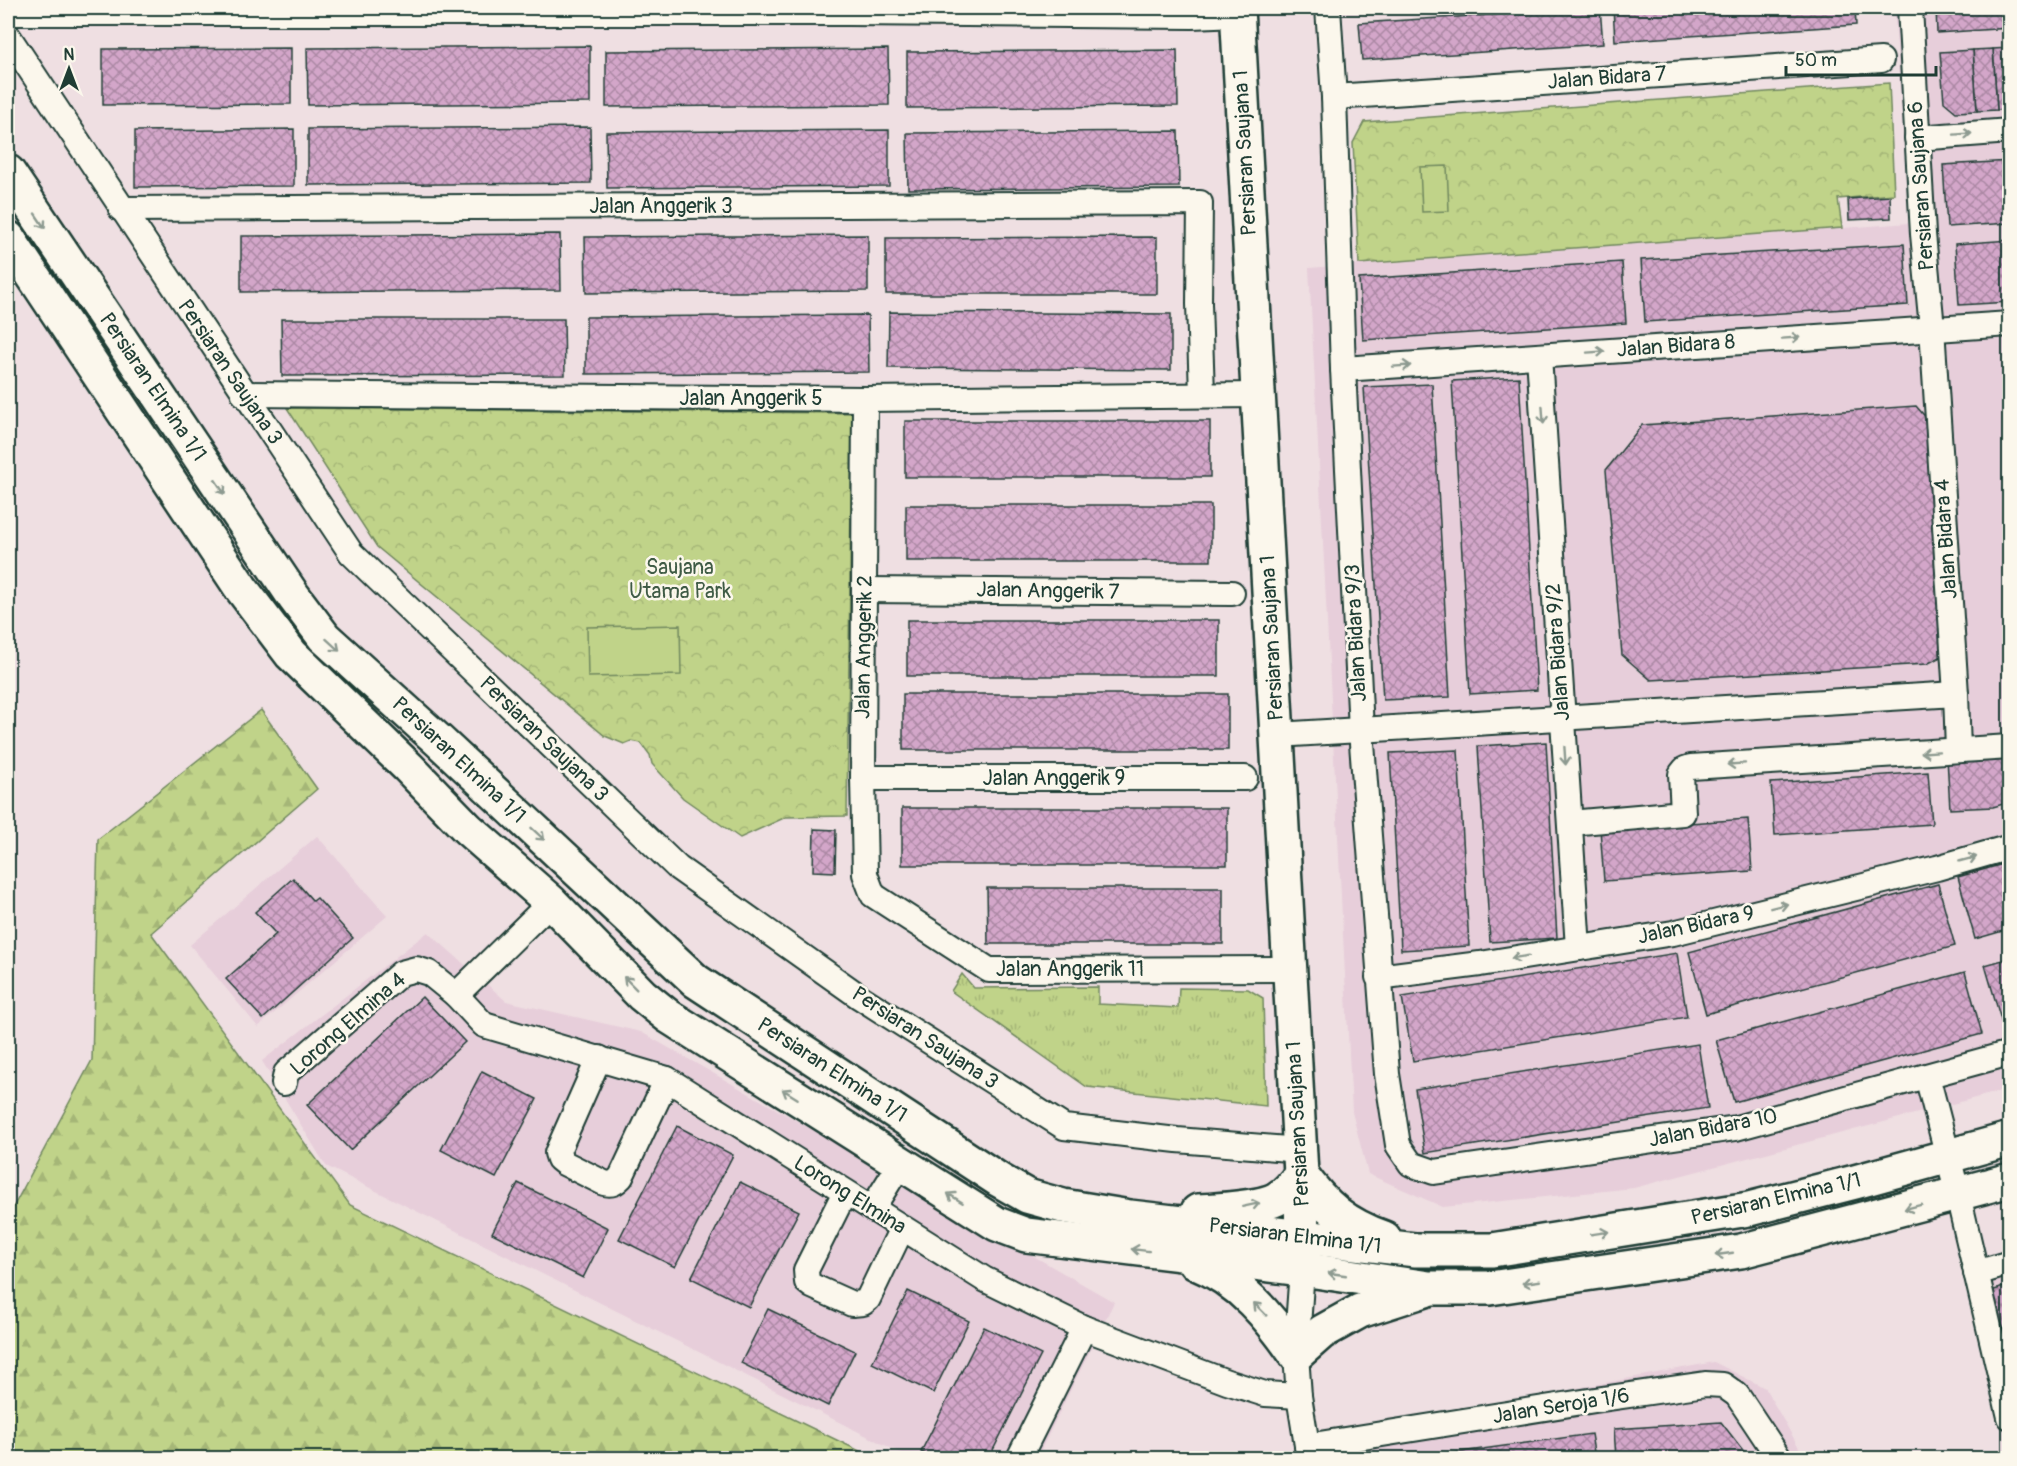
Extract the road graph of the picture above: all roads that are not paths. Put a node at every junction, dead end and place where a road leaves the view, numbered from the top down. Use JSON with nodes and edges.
{"nodes":[{"id":1,"x":1328,"y":8,"type":"edge"},
{"id":2,"x":1910,"y":8,"type":"edge"},
{"id":3,"x":219,"y":10,"type":"edge"},
{"id":4,"x":274,"y":10,"type":"edge"},
{"id":5,"x":457,"y":10,"type":"edge"},
{"id":6,"x":785,"y":10,"type":"edge"},
{"id":7,"x":1237,"y":11,"type":"edge"},
{"id":8,"x":8,"y":13,"type":"edge"},
{"id":9,"x":8,"y":36,"type":"edge"},
{"id":10,"x":1881,"y":60,"type":"dead end"},
{"id":11,"x":1334,"y":97,"type":"junction"},
{"id":12,"x":2010,"y":131,"type":"edge"},
{"id":13,"x":1917,"y":138,"type":"junction"},
{"id":14,"x":8,"y":172,"type":"edge"},
{"id":15,"x":121,"y":209,"type":"junction"},
{"id":16,"x":8,"y":238,"type":"edge"},
{"id":17,"x":2010,"y":324,"type":"edge"},
{"id":18,"x":1932,"y":328,"type":"junction"},
{"id":19,"x":1539,"y":356,"type":"junction"},
{"id":20,"x":1343,"y":369,"type":"junction"},
{"id":21,"x":244,"y":394,"type":"junction"},
{"id":22,"x":1202,"y":394,"type":"junction"},
{"id":23,"x":1258,"y":395,"type":"junction"},
{"id":24,"x":865,"y":399,"type":"junction"},
{"id":25,"x":865,"y":590,"type":"junction"},
{"id":26,"x":1232,"y":593,"type":"dead end"},
{"id":27,"x":1956,"y":694,"type":"junction"},
{"id":28,"x":1563,"y":718,"type":"junction"},
{"id":29,"x":1361,"y":730,"type":"junction"},
{"id":30,"x":1277,"y":735,"type":"junction"},
{"id":31,"x":2010,"y":747,"type":"edge"},
{"id":32,"x":1958,"y":750,"type":"junction"},
{"id":33,"x":863,"y":778,"type":"junction"},
{"id":34,"x":1245,"y":778,"type":"dead end"},
{"id":35,"x":1570,"y":823,"type":"junction"},
{"id":36,"x":2010,"y":848,"type":"edge"},
{"id":37,"x":873,"y":895,"type":"joint"},
{"id":38,"x":551,"y":902,"type":"junction"},
{"id":39,"x":1578,"y":948,"type":"junction"},
{"id":40,"x":416,"y":969,"type":"joint"},
{"id":41,"x":1290,"y":969,"type":"junction"},
{"id":42,"x":1378,"y":977,"type":"junction"},
{"id":43,"x":456,"y":995,"type":"junction"},
{"id":44,"x":2010,"y":1053,"type":"edge"},
{"id":45,"x":599,"y":1058,"type":"junction"},
{"id":46,"x":1927,"y":1076,"type":"junction"},
{"id":47,"x":667,"y":1079,"type":"junction"},
{"id":48,"x":284,"y":1083,"type":"dead end"},
{"id":49,"x":2010,"y":1139,"type":"edge"},
{"id":50,"x":1948,"y":1156,"type":"junction"},
{"id":51,"x":1300,"y":1162,"type":"junction"},
{"id":52,"x":900,"y":1164,"type":"junction"},
{"id":53,"x":1411,"y":1164,"type":"joint"},
{"id":54,"x":2010,"y":1180,"type":"edge"},
{"id":55,"x":844,"y":1192,"type":"junction"},
{"id":56,"x":1958,"y":1195,"type":"junction"},
{"id":57,"x":872,"y":1209,"type":"junction"},
{"id":58,"x":1130,"y":1217,"type":"junction"},
{"id":59,"x":902,"y":1228,"type":"junction"},
{"id":60,"x":1303,"y":1237,"type":"junction"},
{"id":61,"x":1416,"y":1250,"type":"junction"},
{"id":62,"x":1172,"y":1254,"type":"junction"},
{"id":63,"x":2010,"y":1263,"type":"edge"},
{"id":64,"x":1302,"y":1269,"type":"junction"},
{"id":65,"x":1976,"y":1273,"type":"junction"},
{"id":66,"x":1429,"y":1288,"type":"junction"},
{"id":67,"x":1084,"y":1328,"type":"junction"},
{"id":68,"x":1296,"y":1355,"type":"junction"},
{"id":69,"x":1299,"y":1396,"type":"junction"},
{"id":70,"x":2010,"y":1417,"type":"edge"},
{"id":71,"x":1308,"y":1452,"type":"edge"},
{"id":72,"x":1019,"y":1458,"type":"edge"},
{"id":73,"x":1779,"y":1458,"type":"edge"}],
"edges":[{"from":1,"to":11,"type":"street","name":"Jalan Bidara 9/3"},
{"from":2,"to":13,"type":"street","name":"Persiaran Saujana 6"},
{"from":3,"to":4,"type":"street"},
{"from":3,"to":8,"type":"street"},
{"from":4,"to":5,"type":"street"},
{"from":5,"to":6,"type":"street"},
{"from":6,"to":7,"type":"street"},
{"from":7,"to":23,"type":"main road","name":"Persiaran Saujana 1"},
{"from":9,"to":15,"type":"street","name":"Persiaran Saujana 3"},
{"from":10,"to":11,"type":"street","name":"Jalan Bidara 7"},
{"from":11,"to":20,"type":"street","name":"Jalan Bidara 9/3"},
{"from":13,"to":12,"type":"street","one_way":true},
{"from":13,"to":18,"type":"street","name":"Persiaran Saujana 6"},
{"from":14,"to":58,"type":"main road","name":"Persiaran Elmina 1/1","one_way":true},
{"from":15,"to":21,"type":"street","name":"Persiaran Saujana 3"},
{"from":15,"to":22,"type":"street","name":"Jalan Anggerik 3"},
{"from":16,"to":38,"type":"main road","name":"Persiaran Elmina 1/1"},
{"from":17,"to":18,"type":"street","name":"Jalan Bidara 8"},
{"from":19,"to":18,"type":"street","name":"Jalan Bidara 8","one_way":true},
{"from":18,"to":27,"type":"street","name":"Jalan Bidara 4"},
{"from":20,"to":19,"type":"street","name":"Jalan Bidara 8","one_way":true},
{"from":19,"to":28,"type":"street","name":"Jalan Bidara 9/2","one_way":true},
{"from":20,"to":29,"type":"street","name":"Jalan Bidara 9/3"},
{"from":21,"to":24,"type":"street","name":"Jalan Anggerik 5"},
{"from":21,"to":51,"type":"street","name":"Persiaran Saujana 3"},
{"from":22,"to":23,"type":"street","name":"Jalan Anggerik 5"},
{"from":22,"to":24,"type":"street","name":"Jalan Anggerik 5"},
{"from":23,"to":30,"type":"main road","name":"Persiaran Saujana 1"},
{"from":24,"to":25,"type":"street","name":"Jalan Anggerik 2"},
{"from":25,"to":26,"type":"street","name":"Jalan Anggerik 7"},
{"from":25,"to":33,"type":"street","name":"Jalan Anggerik 2"},
{"from":27,"to":28,"type":"street"},
{"from":27,"to":32,"type":"street","name":"Jalan Bidara 4"},
{"from":28,"to":29,"type":"street"},
{"from":28,"to":35,"type":"street","name":"Jalan Bidara 9/2","one_way":true},
{"from":29,"to":30,"type":"street"},
{"from":29,"to":42,"type":"street","name":"Jalan Bidara 9/3"},
{"from":30,"to":41,"type":"main road","name":"Persiaran Saujana 1"},
{"from":31,"to":32,"type":"street"},
{"from":32,"to":35,"type":"street","one_way":true},
{"from":33,"to":34,"type":"street","name":"Jalan Anggerik 9"},
{"from":33,"to":37,"type":"street","name":"Jalan Anggerik 2"},
{"from":35,"to":39,"type":"street","name":"Jalan Bidara 9/2"},
{"from":39,"to":36,"type":"street","name":"Jalan Bidara 9","one_way":true},
{"from":37,"to":41,"type":"street","name":"Jalan Anggerik 11"},
{"from":38,"to":43,"type":"street"},
{"from":52,"to":38,"type":"main road","name":"Persiaran Elmina 1/1","one_way":true},
{"from":39,"to":42,"type":"street","name":"Jalan Bidara 9","one_way":true},
{"from":40,"to":43,"type":"street","name":"Lorong Elmina"},
{"from":40,"to":48,"type":"street","name":"Lorong Elmina 4"},
{"from":41,"to":51,"type":"main road","name":"Persiaran Saujana 1"},
{"from":42,"to":53,"type":"street","name":"Jalan Bidara 9/3"},
{"from":43,"to":45,"type":"street","name":"Lorong Elmina"},
{"from":44,"to":46,"type":"street","name":"Jalan Bidara 10"},
{"from":45,"to":47,"type":"street","name":"Lorong Elmina"},
{"from":45,"to":47,"type":"street"},
{"from":46,"to":50,"type":"street"},
{"from":46,"to":53,"type":"street","name":"Jalan Bidara 10"},
{"from":47,"to":55,"type":"street","name":"Lorong Elmina"},
{"from":49,"to":50,"type":"main road","name":"Persiaran Elmina 1/1"},
{"from":50,"to":56,"type":"street"},
{"from":61,"to":50,"type":"main road","name":"Persiaran Elmina 1/1","one_way":true},
{"from":58,"to":51,"type":"main road","one_way":true},
{"from":51,"to":60,"type":"main road","name":"Persiaran Saujana 1"},
{"from":51,"to":61,"type":"main road"},
{"from":52,"to":57,"type":"street"},
{"from":62,"to":52,"type":"main road","name":"Persiaran Elmina 1/1","one_way":true},
{"from":54,"to":56,"type":"main road","name":"Persiaran Elmina 1/1"},
{"from":55,"to":57,"type":"street","name":"Lorong Elmina"},
{"from":55,"to":59,"type":"street"},
{"from":56,"to":65,"type":"street"},
{"from":56,"to":66,"type":"main road","name":"Persiaran Elmina 1/1","one_way":true},
{"from":57,"to":59,"type":"street","name":"Lorong Elmina"},
{"from":58,"to":60,"type":"main road","name":"Persiaran Elmina 1/1"},
{"from":59,"to":67,"type":"street","name":"Lorong Elmina"},
{"from":60,"to":61,"type":"main road","name":"Persiaran Elmina 1/1"},
{"from":60,"to":64,"type":"main road","name":"Persiaran Saujana 1"},
{"from":62,"to":64,"type":"main road","name":"Persiaran Elmina 1/1"},
{"from":68,"to":62,"type":"main road","one_way":true},
{"from":63,"to":65,"type":"street"},
{"from":66,"to":64,"type":"main road","name":"Persiaran Elmina 1/1","one_way":true},
{"from":64,"to":68,"type":"street","name":"Persiaran Elmina 1/1"},
{"from":65,"to":70,"type":"street"},
{"from":66,"to":68,"type":"main road"},
{"from":67,"to":69,"type":"street","name":"Lorong Elmina"},
{"from":67,"to":72,"type":"street"},
{"from":68,"to":69,"type":"street","name":"Persiaran Elmina 1/1"},
{"from":69,"to":71,"type":"street","name":"Persiaran Elmina 1/1"},
{"from":71,"to":73,"type":"street","name":"Jalan Seroja 1/6"}]}
